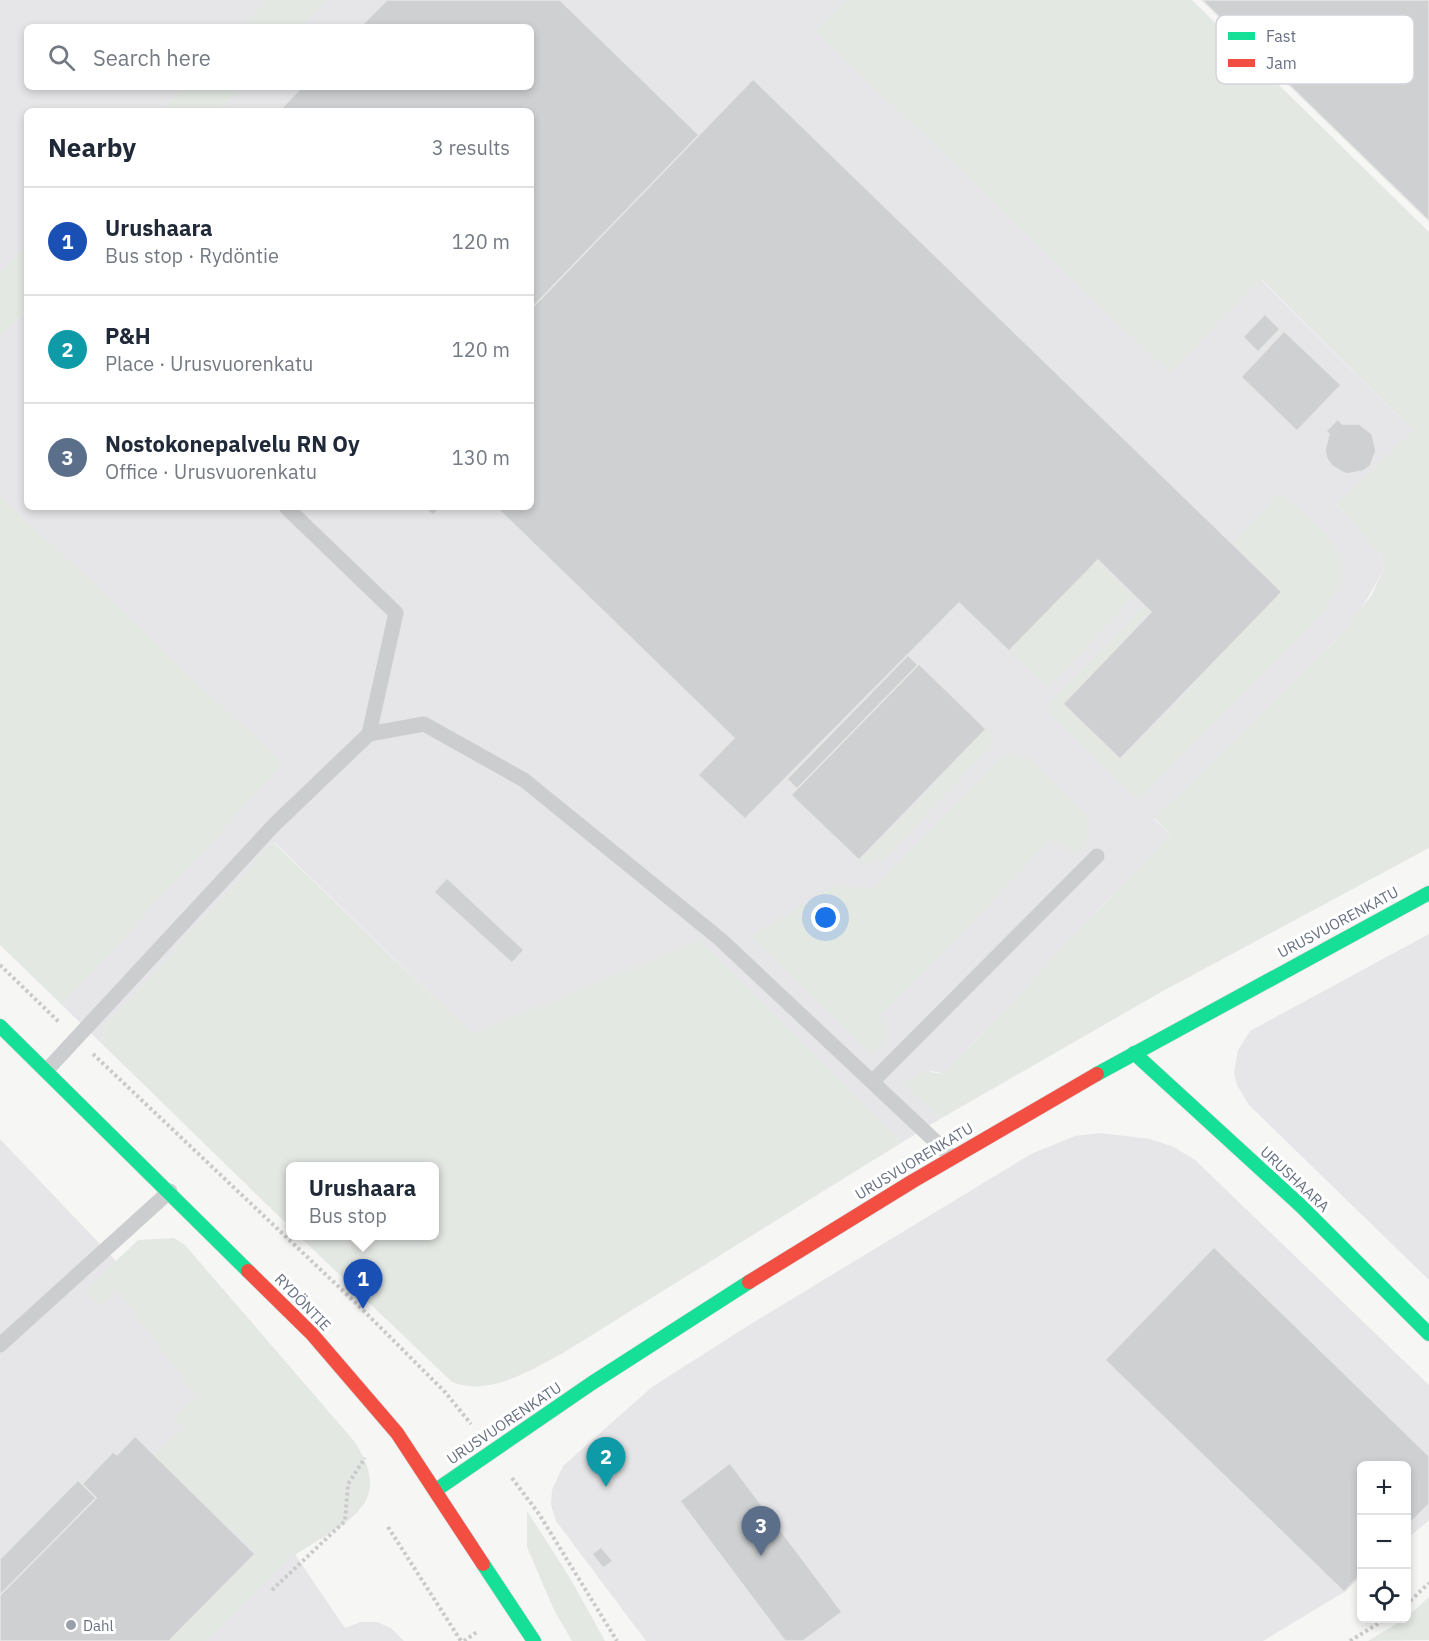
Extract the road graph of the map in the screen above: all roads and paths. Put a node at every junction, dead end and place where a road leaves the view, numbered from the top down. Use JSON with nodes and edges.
{"nodes":[{"id":1,"x":289,"y":510,"type":"edge"},
{"id":2,"x":369,"y":734,"type":"junction"},
{"id":3,"x":1097,"y":856,"type":"dead end"},
{"id":4,"x":1429,"y":893,"type":"edge"},
{"id":5,"x":0,"y":965,"type":"edge"},
{"id":6,"x":0,"y":1026,"type":"edge"},
{"id":7,"x":77,"y":1039,"type":"junction"},
{"id":8,"x":1134,"y":1053,"type":"junction"},
{"id":9,"x":46,"y":1071,"type":"junction"},
{"id":10,"x":873,"y":1081,"type":"junction"},
{"id":11,"x":952,"y":1157,"type":"junction"},
{"id":12,"x":170,"y":1191,"type":"junction"},
{"id":13,"x":286,"y":1237,"type":"edge"},
{"id":14,"x":289,"y":1240,"type":"edge"},
{"id":15,"x":1429,"y":1334,"type":"edge"},
{"id":16,"x":0,"y":1345,"type":"edge"},
{"id":17,"x":461,"y":1410,"type":"dead end"},
{"id":18,"x":365,"y":1458,"type":"dead end"},
{"id":19,"x":436,"y":1490,"type":"junction"},
{"id":20,"x":539,"y":1514,"type":"dead end"},
{"id":21,"x":388,"y":1527,"type":"dead end"},
{"id":22,"x":1429,"y":1583,"type":"edge"},
{"id":23,"x":272,"y":1590,"type":"dead end"},
{"id":24,"x":1411,"y":1601,"type":"edge"},
{"id":25,"x":1379,"y":1623,"type":"edge"},
{"id":26,"x":478,"y":1631,"type":"dead end"},
{"id":27,"x":463,"y":1641,"type":"edge"},
{"id":28,"x":534,"y":1641,"type":"edge"},
{"id":29,"x":617,"y":1641,"type":"edge"},
{"id":30,"x":1350,"y":1641,"type":"edge"}],
"edges":[{"from":1,"to":2,"type":"lane"},
{"from":2,"to":7,"type":"lane"},
{"from":2,"to":10,"type":"lane"},
{"from":3,"to":10,"type":"lane"},
{"from":4,"to":8,"type":"street","name":"URUSVUORENKATU"},
{"from":5,"to":7,"type":"path"},
{"from":6,"to":9,"type":"street","name":"RYDÖNTIE"},
{"from":7,"to":9,"type":"lane"},
{"from":7,"to":13,"type":"path"},
{"from":8,"to":11,"type":"street","name":"URUSVUORENKATU"},
{"from":8,"to":15,"type":"street","name":"URUSHAARA"},
{"from":9,"to":12,"type":"street","name":"RYDÖNTIE"},
{"from":10,"to":11,"type":"lane"},
{"from":11,"to":19,"type":"street","name":"URUSVUORENKATU"},
{"from":12,"to":16,"type":"lane"},
{"from":12,"to":19,"type":"street","name":"RYDÖNTIE"},
{"from":14,"to":17,"type":"path"},
{"from":18,"to":23,"type":"path"},
{"from":19,"to":28,"type":"street","name":"RYDÖNTIE"},
{"from":20,"to":29,"type":"path"},
{"from":21,"to":27,"type":"path"},
{"from":22,"to":24,"type":"path"},
{"from":25,"to":30,"type":"path"},
{"from":26,"to":27,"type":"path"}]}
